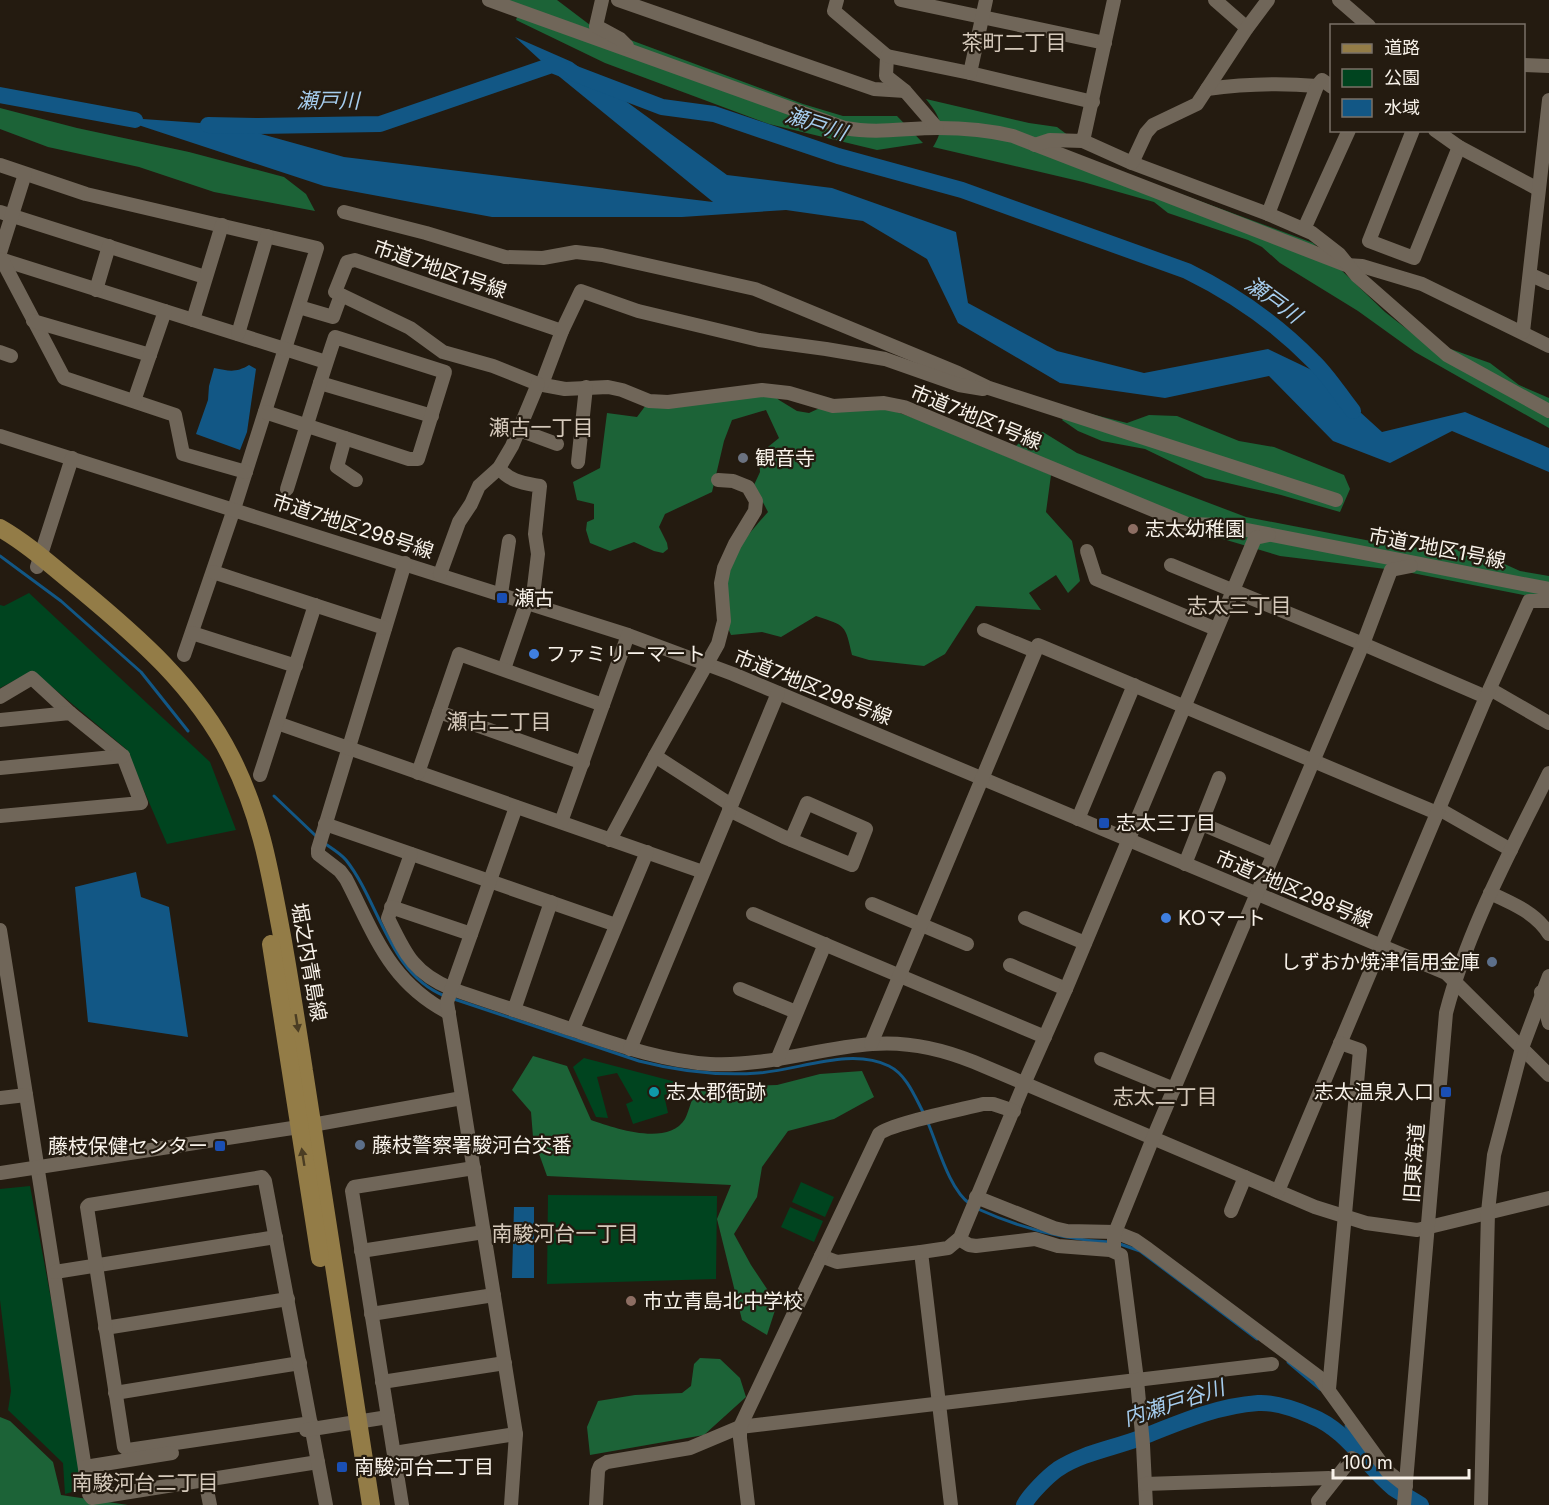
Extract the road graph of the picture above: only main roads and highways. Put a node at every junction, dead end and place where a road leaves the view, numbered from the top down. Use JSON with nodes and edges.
{"nodes":[{"id":1,"x":0,"y":528,"type":"edge"},
{"id":2,"x":0,"y":542,"type":"edge"},
{"id":3,"x":39,"y":562,"type":"junction"},
{"id":4,"x":305,"y":1126,"type":"junction"},
{"id":5,"x":361,"y":1505,"type":"edge"},
{"id":6,"x":371,"y":1505,"type":"edge"}],
"edges":[{"from":1,"to":3,"type":"main road","name":"堀之内青島線"},
{"from":2,"to":3,"type":"main road","name":"堀之内青島線"},
{"from":3,"to":4,"type":"main road","name":"堀之内青島線"},
{"from":5,"to":4,"type":"main road","name":"堀之内青島線","one_way":true},
{"from":4,"to":6,"type":"main road","name":"堀之内青島線"}]}
